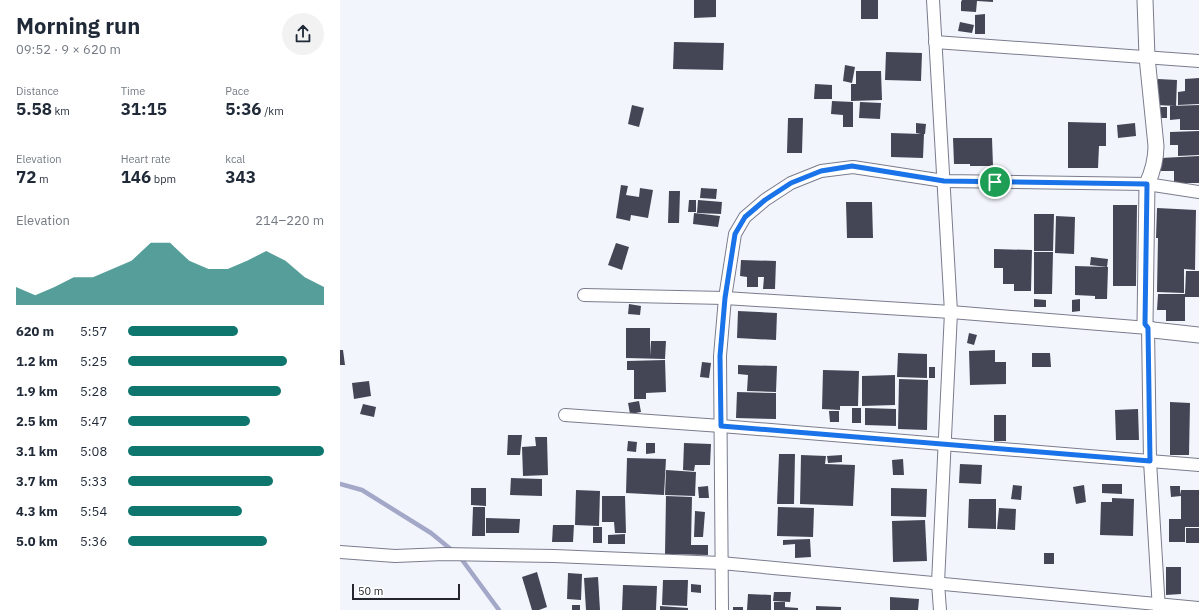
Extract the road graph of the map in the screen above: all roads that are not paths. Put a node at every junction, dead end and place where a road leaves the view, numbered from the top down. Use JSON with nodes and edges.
{"nodes":[{"id":1,"x":933,"y":0,"type":"edge"},
{"id":2,"x":1146,"y":0,"type":"edge"},
{"id":3,"x":935,"y":42,"type":"junction"},
{"id":4,"x":1147,"y":57,"type":"junction"},
{"id":5,"x":1199,"y":61,"type":"edge"},
{"id":6,"x":944,"y":181,"type":"junction"},
{"id":7,"x":1147,"y":184,"type":"junction"},
{"id":8,"x":1199,"y":192,"type":"edge"},
{"id":9,"x":584,"y":295,"type":"dead end"},
{"id":10,"x":725,"y":298,"type":"junction"},
{"id":11,"x":951,"y":312,"type":"junction"},
{"id":12,"x":1148,"y":328,"type":"junction"},
{"id":13,"x":1199,"y":335,"type":"edge"},
{"id":14,"x":565,"y":415,"type":"dead end"},
{"id":15,"x":721,"y":426,"type":"junction"},
{"id":16,"x":946,"y":446,"type":"junction"},
{"id":17,"x":1150,"y":461,"type":"junction"},
{"id":18,"x":1199,"y":465,"type":"edge"},
{"id":19,"x":340,"y":552,"type":"edge"},
{"id":20,"x":721,"y":563,"type":"junction"},
{"id":21,"x":938,"y":583,"type":"junction"},
{"id":22,"x":1159,"y":607,"type":"edge"},
{"id":23,"x":1199,"y":608,"type":"edge"},
{"id":24,"x":722,"y":610,"type":"edge"},
{"id":25,"x":940,"y":610,"type":"edge"}],
"edges":[{"from":1,"to":3,"type":"street"},
{"from":2,"to":4,"type":"street"},
{"from":3,"to":4,"type":"street"},
{"from":3,"to":6,"type":"street"},
{"from":4,"to":5,"type":"street"},
{"from":4,"to":7,"type":"street"},
{"from":6,"to":7,"type":"street"},
{"from":6,"to":10,"type":"street"},
{"from":6,"to":11,"type":"street"},
{"from":7,"to":8,"type":"street"},
{"from":7,"to":12,"type":"street"},
{"from":9,"to":10,"type":"street"},
{"from":10,"to":11,"type":"street"},
{"from":10,"to":15,"type":"street"},
{"from":11,"to":12,"type":"street"},
{"from":11,"to":16,"type":"street"},
{"from":12,"to":13,"type":"street"},
{"from":12,"to":17,"type":"street"},
{"from":14,"to":15,"type":"street"},
{"from":15,"to":16,"type":"street"},
{"from":15,"to":20,"type":"street"},
{"from":16,"to":17,"type":"street"},
{"from":16,"to":21,"type":"street"},
{"from":17,"to":18,"type":"street"},
{"from":17,"to":22,"type":"street"},
{"from":19,"to":20,"type":"street"},
{"from":20,"to":21,"type":"street"},
{"from":20,"to":24,"type":"street"},
{"from":21,"to":22,"type":"street"},
{"from":21,"to":25,"type":"street"},
{"from":22,"to":23,"type":"street"}]}
